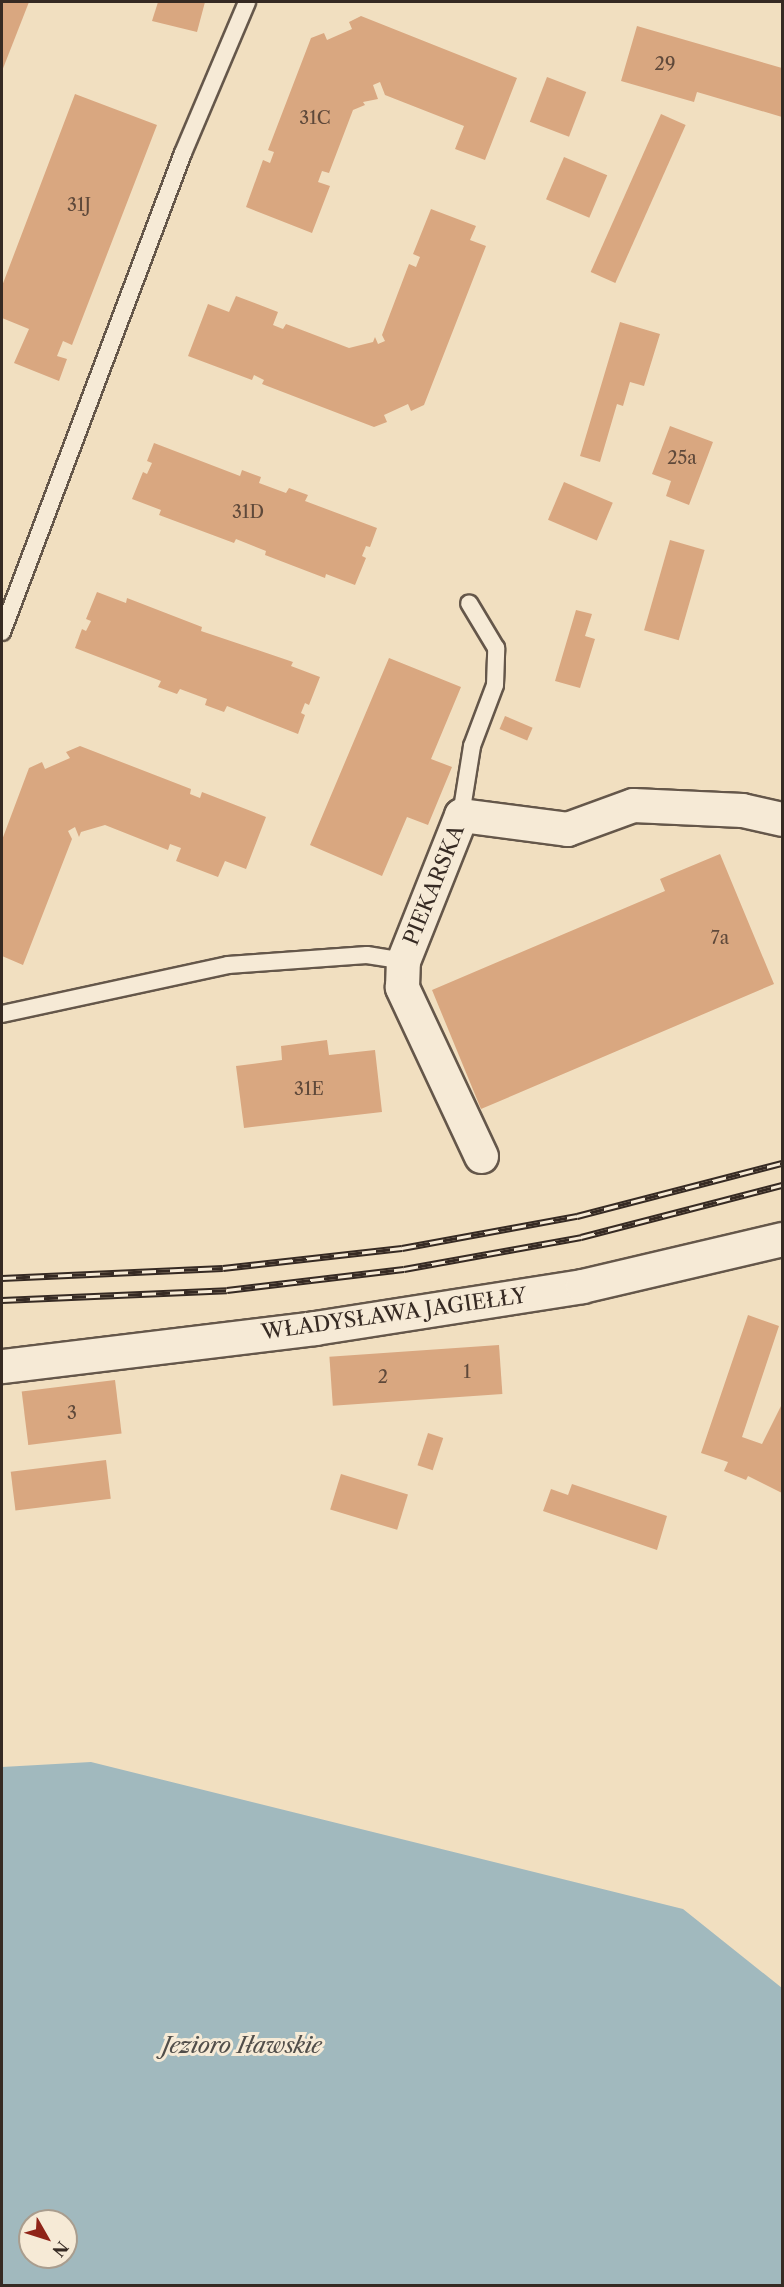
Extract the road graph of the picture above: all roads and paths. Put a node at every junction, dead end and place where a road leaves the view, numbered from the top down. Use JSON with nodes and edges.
{"nodes":[{"id":1,"x":247,"y":2,"type":"edge"},
{"id":2,"x":469,"y":603,"type":"dead end"},
{"id":3,"x":2,"y":632,"type":"edge"},
{"id":4,"x":461,"y":815,"type":"junction"},
{"id":5,"x":783,"y":819,"type":"edge"},
{"id":6,"x":403,"y":961,"type":"junction"},
{"id":7,"x":2,"y":1014,"type":"edge"},
{"id":8,"x":481,"y":1156,"type":"dead end"},
{"id":9,"x":783,"y":1239,"type":"edge"},
{"id":10,"x":2,"y":1366,"type":"edge"}],
"edges":[{"from":1,"to":3,"type":"lane"},
{"from":2,"to":4,"type":"lane"},
{"from":4,"to":5,"type":"street","name":"PIEKARSKA"},
{"from":4,"to":6,"type":"street","name":"PIEKARSKA"},
{"from":6,"to":7,"type":"lane"},
{"from":6,"to":8,"type":"street","name":"PIEKARSKA"},
{"from":9,"to":10,"type":"street","name":"WŁADYSŁAWA JAGIEŁŁY"}]}
